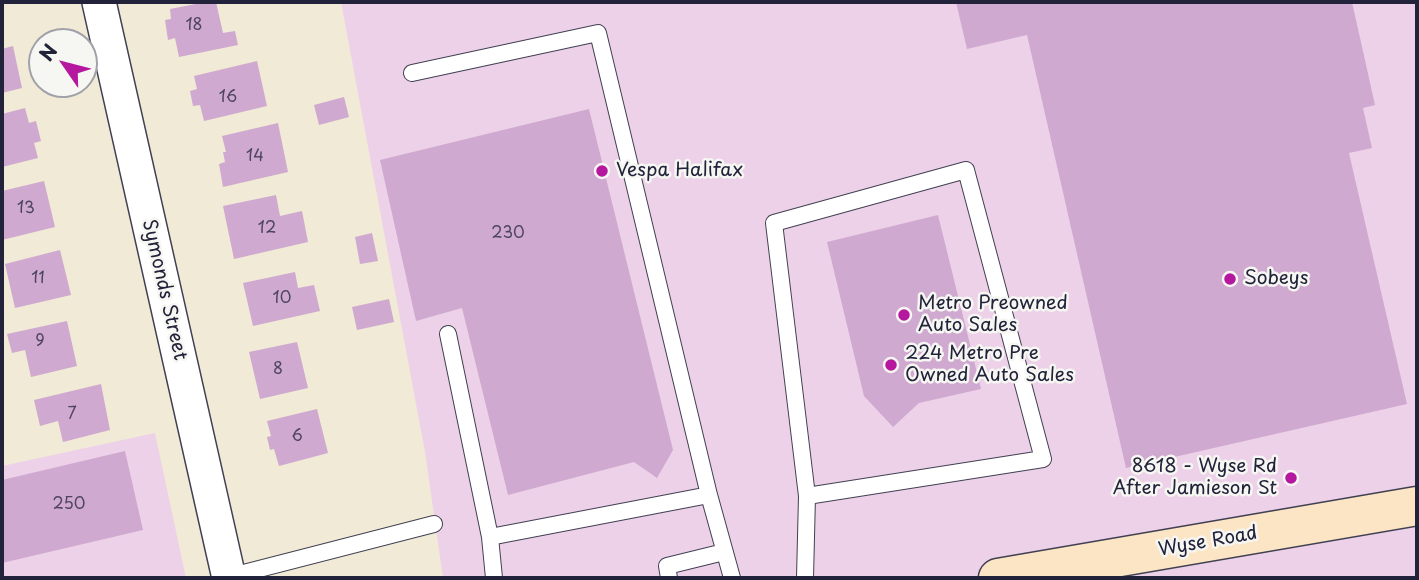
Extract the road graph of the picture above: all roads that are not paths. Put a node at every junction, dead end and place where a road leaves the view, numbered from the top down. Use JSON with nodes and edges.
{"nodes":[{"id":1,"x":99,"y":2,"type":"edge"},
{"id":2,"x":412,"y":74,"type":"dead end"},
{"id":3,"x":448,"y":334,"type":"dead end"},
{"id":4,"x":709,"y":495,"type":"junction"},
{"id":5,"x":807,"y":496,"type":"junction"},
{"id":6,"x":1417,"y":506,"type":"edge"},
{"id":7,"x":434,"y":524,"type":"dead end"},
{"id":8,"x":490,"y":537,"type":"junction"},
{"id":9,"x":724,"y":552,"type":"junction"},
{"id":10,"x":229,"y":577,"type":"edge"},
{"id":11,"x":494,"y":578,"type":"edge"},
{"id":12,"x":669,"y":578,"type":"edge"},
{"id":13,"x":732,"y":578,"type":"edge"},
{"id":14,"x":805,"y":578,"type":"edge"},
{"id":15,"x":998,"y":578,"type":"edge"}],
"edges":[{"from":1,"to":10,"type":"street","name":"Symonds Street"},
{"from":2,"to":4,"type":"lane"},
{"from":3,"to":8,"type":"lane"},
{"from":4,"to":8,"type":"lane"},
{"from":4,"to":9,"type":"lane"},
{"from":5,"to":5,"type":"lane"},
{"from":5,"to":14,"type":"lane"},
{"from":6,"to":15,"type":"main road","name":"Wyse Road"},
{"from":7,"to":10,"type":"lane"},
{"from":8,"to":11,"type":"lane"},
{"from":9,"to":12,"type":"lane"},
{"from":9,"to":13,"type":"lane"}]}
